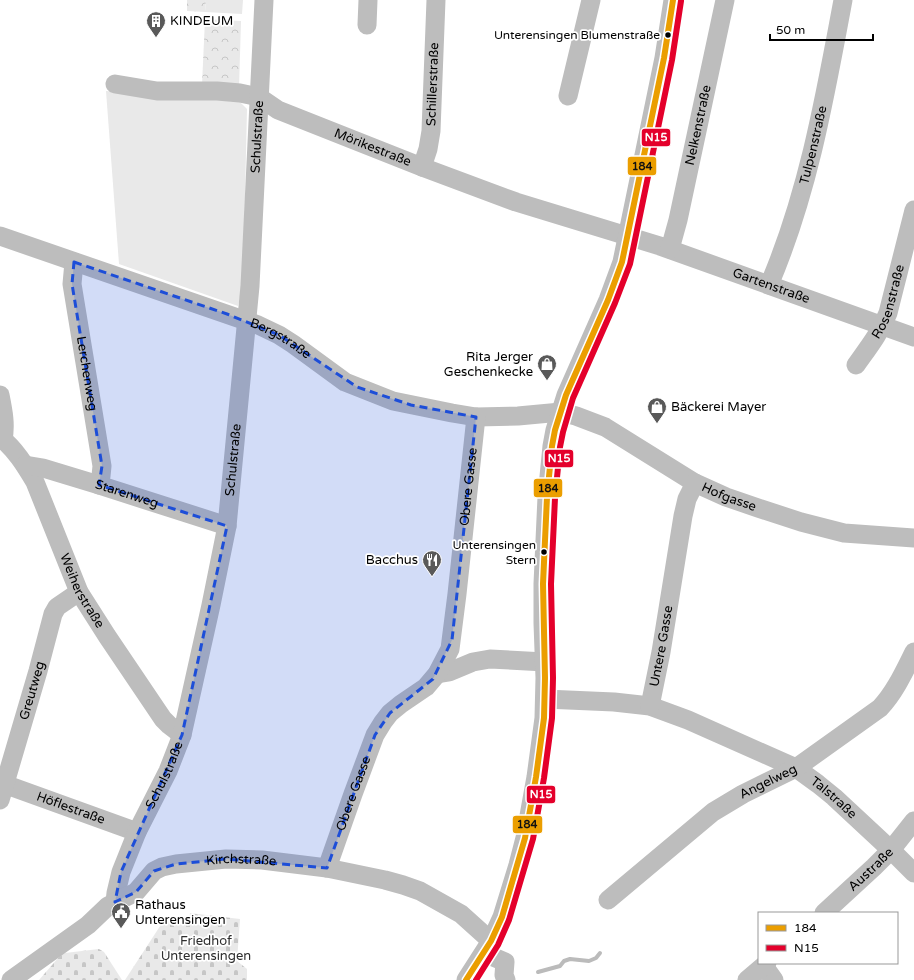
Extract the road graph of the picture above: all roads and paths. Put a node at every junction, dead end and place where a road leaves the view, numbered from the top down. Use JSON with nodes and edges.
{"nodes":[{"id":1,"x":264,"y":0,"type":"edge"},
{"id":2,"x":368,"y":0,"type":"edge"},
{"id":3,"x":436,"y":0,"type":"edge"},
{"id":4,"x":591,"y":0,"type":"edge"},
{"id":5,"x":673,"y":0,"type":"edge"},
{"id":6,"x":725,"y":0,"type":"edge"},
{"id":7,"x":843,"y":0,"type":"edge"},
{"id":8,"x":367,"y":25,"type":"dead end"},
{"id":9,"x":115,"y":84,"type":"dead end"},
{"id":10,"x":568,"y":96,"type":"dead end"},
{"id":11,"x":259,"y":97,"type":"junction"},
{"id":12,"x":422,"y":167,"type":"junction"},
{"id":13,"x":914,"y":210,"type":"edge"},
{"id":14,"x":0,"y":236,"type":"edge"},
{"id":15,"x":628,"y":237,"type":"junction"},
{"id":16,"x":670,"y":249,"type":"junction"},
{"id":17,"x":74,"y":262,"type":"junction"},
{"id":18,"x":769,"y":285,"type":"junction"},
{"id":19,"x":247,"y":321,"type":"junction"},
{"id":20,"x":883,"y":325,"type":"junction"},
{"id":21,"x":914,"y":337,"type":"edge"},
{"id":22,"x":856,"y":365,"type":"dead end"},
{"id":23,"x":0,"y":395,"type":"edge"},
{"id":24,"x":560,"y":412,"type":"junction"},
{"id":25,"x":476,"y":416,"type":"junction"},
{"id":26,"x":2,"y":439,"type":"edge"},
{"id":27,"x":25,"y":464,"type":"junction"},
{"id":28,"x":695,"y":483,"type":"junction"},
{"id":29,"x":99,"y":485,"type":"junction"},
{"id":30,"x":227,"y":526,"type":"junction"},
{"id":31,"x":914,"y":538,"type":"edge"},
{"id":32,"x":79,"y":592,"type":"junction"},
{"id":33,"x":914,"y":652,"type":"edge"},
{"id":34,"x":545,"y":662,"type":"junction"},
{"id":35,"x":437,"y":674,"type":"junction"},
{"id":36,"x":545,"y":699,"type":"junction"},
{"id":37,"x":650,"y":706,"type":"junction"},
{"id":38,"x":182,"y":735,"type":"junction"},
{"id":39,"x":796,"y":768,"type":"junction"},
{"id":40,"x":2,"y":792,"type":"edge"},
{"id":41,"x":914,"y":821,"type":"edge"},
{"id":42,"x":137,"y":832,"type":"junction"},
{"id":43,"x":891,"y":850,"type":"junction"},
{"id":44,"x":327,"y":868,"type":"junction"},
{"id":45,"x":914,"y":873,"type":"edge"},
{"id":46,"x":608,"y":900,"type":"dead end"},
{"id":47,"x":115,"y":902,"type":"junction"},
{"id":48,"x":825,"y":912,"type":"edge"},
{"id":49,"x":488,"y":947,"type":"junction"},
{"id":50,"x":768,"y":970,"type":"edge"},
{"id":51,"x":11,"y":980,"type":"edge"},
{"id":52,"x":466,"y":980,"type":"edge"},
{"id":53,"x":506,"y":980,"type":"edge"},
{"id":54,"x":747,"y":980,"type":"edge"}],
"edges":[{"from":1,"to":11,"type":"street","name":"Schulstraße"},
{"from":2,"to":8,"type":"street"},
{"from":3,"to":12,"type":"street","name":"Schillerstraße"},
{"from":4,"to":10,"type":"street"},
{"from":5,"to":15,"type":"street"},
{"from":6,"to":16,"type":"street","name":"Nelkenstraße"},
{"from":7,"to":18,"type":"street","name":"Tulpenstraße"},
{"from":9,"to":11,"type":"street","name":"Mörikestraße"},
{"from":11,"to":12,"type":"street","name":"Mörikestraße"},
{"from":11,"to":19,"type":"street","name":"Schulstraße"},
{"from":12,"to":15,"type":"street","name":"Mörikestraße"},
{"from":13,"to":20,"type":"street","name":"Rosenstraße"},
{"from":14,"to":17,"type":"street","name":"Bergstraße"},
{"from":15,"to":16,"type":"street","name":"Gartenstraße"},
{"from":15,"to":24,"type":"street"},
{"from":16,"to":18,"type":"street","name":"Gartenstraße"},
{"from":17,"to":19,"type":"street","name":"Bergstraße"},
{"from":17,"to":29,"type":"street","name":"Lerchenweg"},
{"from":18,"to":20,"type":"street","name":"Gartenstraße"},
{"from":19,"to":25,"type":"street","name":"Bergstraße"},
{"from":19,"to":30,"type":"street","name":"Schulstraße"},
{"from":20,"to":21,"type":"street","name":"Gartenstraße"},
{"from":20,"to":22,"type":"street","name":"Rosenstraße"},
{"from":23,"to":26,"type":"street"},
{"from":24,"to":25,"type":"street","name":"Bergstraße"},
{"from":24,"to":28,"type":"street","name":"Hofgasse"},
{"from":24,"to":34,"type":"street"},
{"from":25,"to":35,"type":"street","name":"Obere Gasse"},
{"from":26,"to":27,"type":"street","name":"Weiherstraße"},
{"from":27,"to":29,"type":"street","name":"Starenweg"},
{"from":27,"to":32,"type":"street","name":"Weiherstraße"},
{"from":28,"to":31,"type":"street","name":"Hofgasse"},
{"from":28,"to":37,"type":"street","name":"Untere Gasse"},
{"from":29,"to":30,"type":"street","name":"Starenweg"},
{"from":30,"to":38,"type":"street","name":"Schulstraße"},
{"from":32,"to":38,"type":"street","name":"Weiherstraße"},
{"from":32,"to":40,"type":"street","name":"Greutweg"},
{"from":33,"to":39,"type":"street","name":"Angelweg"},
{"from":34,"to":35,"type":"street"},
{"from":34,"to":36,"type":"street"},
{"from":35,"to":44,"type":"street","name":"Obere Gasse"},
{"from":36,"to":37,"type":"street"},
{"from":36,"to":49,"type":"street"},
{"from":37,"to":39,"type":"street","name":"Talstraße"},
{"from":38,"to":42,"type":"street","name":"Schulstraße"},
{"from":39,"to":43,"type":"street","name":"Talstraße"},
{"from":39,"to":46,"type":"street","name":"Angelweg"},
{"from":40,"to":42,"type":"street","name":"Höflestraße"},
{"from":41,"to":43,"type":"street","name":"Austraße"},
{"from":42,"to":47,"type":"street","name":"Schulstraße"},
{"from":43,"to":45,"type":"street","name":"Talstraße"},
{"from":43,"to":48,"type":"street","name":"Austraße"},
{"from":44,"to":47,"type":"street","name":"Kirchstraße"},
{"from":44,"to":49,"type":"street","name":"Kirchstraße"},
{"from":47,"to":51,"type":"street","name":"Kirchstraße"},
{"from":49,"to":52,"type":"street"},
{"from":49,"to":53,"type":"street","name":"Kirchstraße"},
{"from":50,"to":54,"type":"street"}]}
